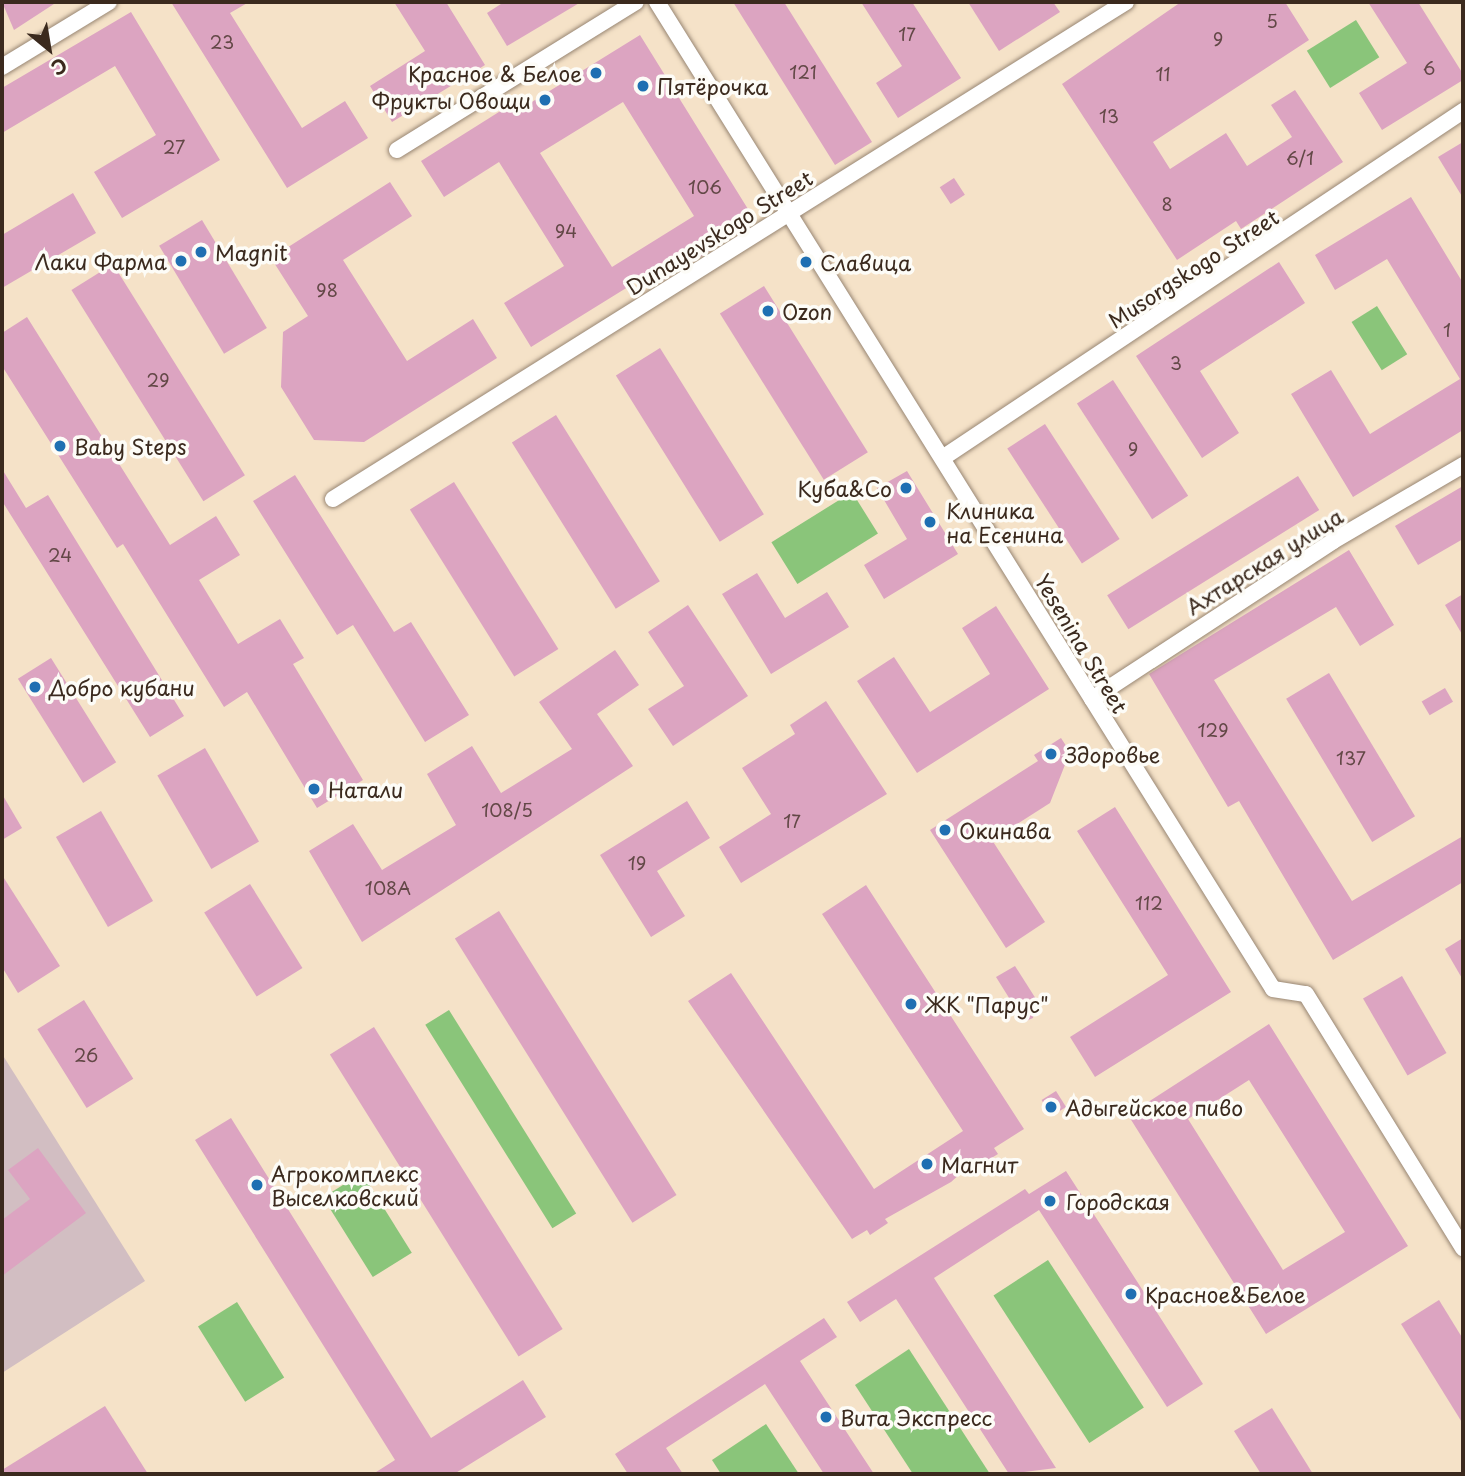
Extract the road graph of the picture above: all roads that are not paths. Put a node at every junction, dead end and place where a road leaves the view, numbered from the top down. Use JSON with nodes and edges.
{"nodes":[{"id":1,"x":109,"y":2,"type":"edge"},
{"id":2,"x":636,"y":2,"type":"edge"},
{"id":3,"x":657,"y":2,"type":"edge"},
{"id":4,"x":1126,"y":2,"type":"edge"},
{"id":5,"x":2,"y":67,"type":"edge"},
{"id":6,"x":1463,"y":111,"type":"edge"},
{"id":7,"x":397,"y":150,"type":"dead end"},
{"id":8,"x":786,"y":215,"type":"junction"},
{"id":9,"x":944,"y":457,"type":"junction"},
{"id":10,"x":1463,"y":466,"type":"edge"},
{"id":11,"x":333,"y":499,"type":"dead end"},
{"id":12,"x":1092,"y":699,"type":"junction"},
{"id":13,"x":1463,"y":1248,"type":"edge"}],
"edges":[{"from":1,"to":5,"type":"street"},
{"from":2,"to":7,"type":"street"},
{"from":3,"to":8,"type":"street","name":"Yesenina Street"},
{"from":4,"to":8,"type":"street","name":"Dunayevskogo Street"},
{"from":6,"to":9,"type":"street","name":"Musorgskogo Street"},
{"from":8,"to":9,"type":"street","name":"Yesenina Street"},
{"from":8,"to":11,"type":"street","name":"Dunayevskogo Street"},
{"from":9,"to":12,"type":"street","name":"Yesenina Street"},
{"from":10,"to":12,"type":"street","name":"Ахтарская улица"},
{"from":12,"to":13,"type":"street","name":"Yesenina Street"}]}
